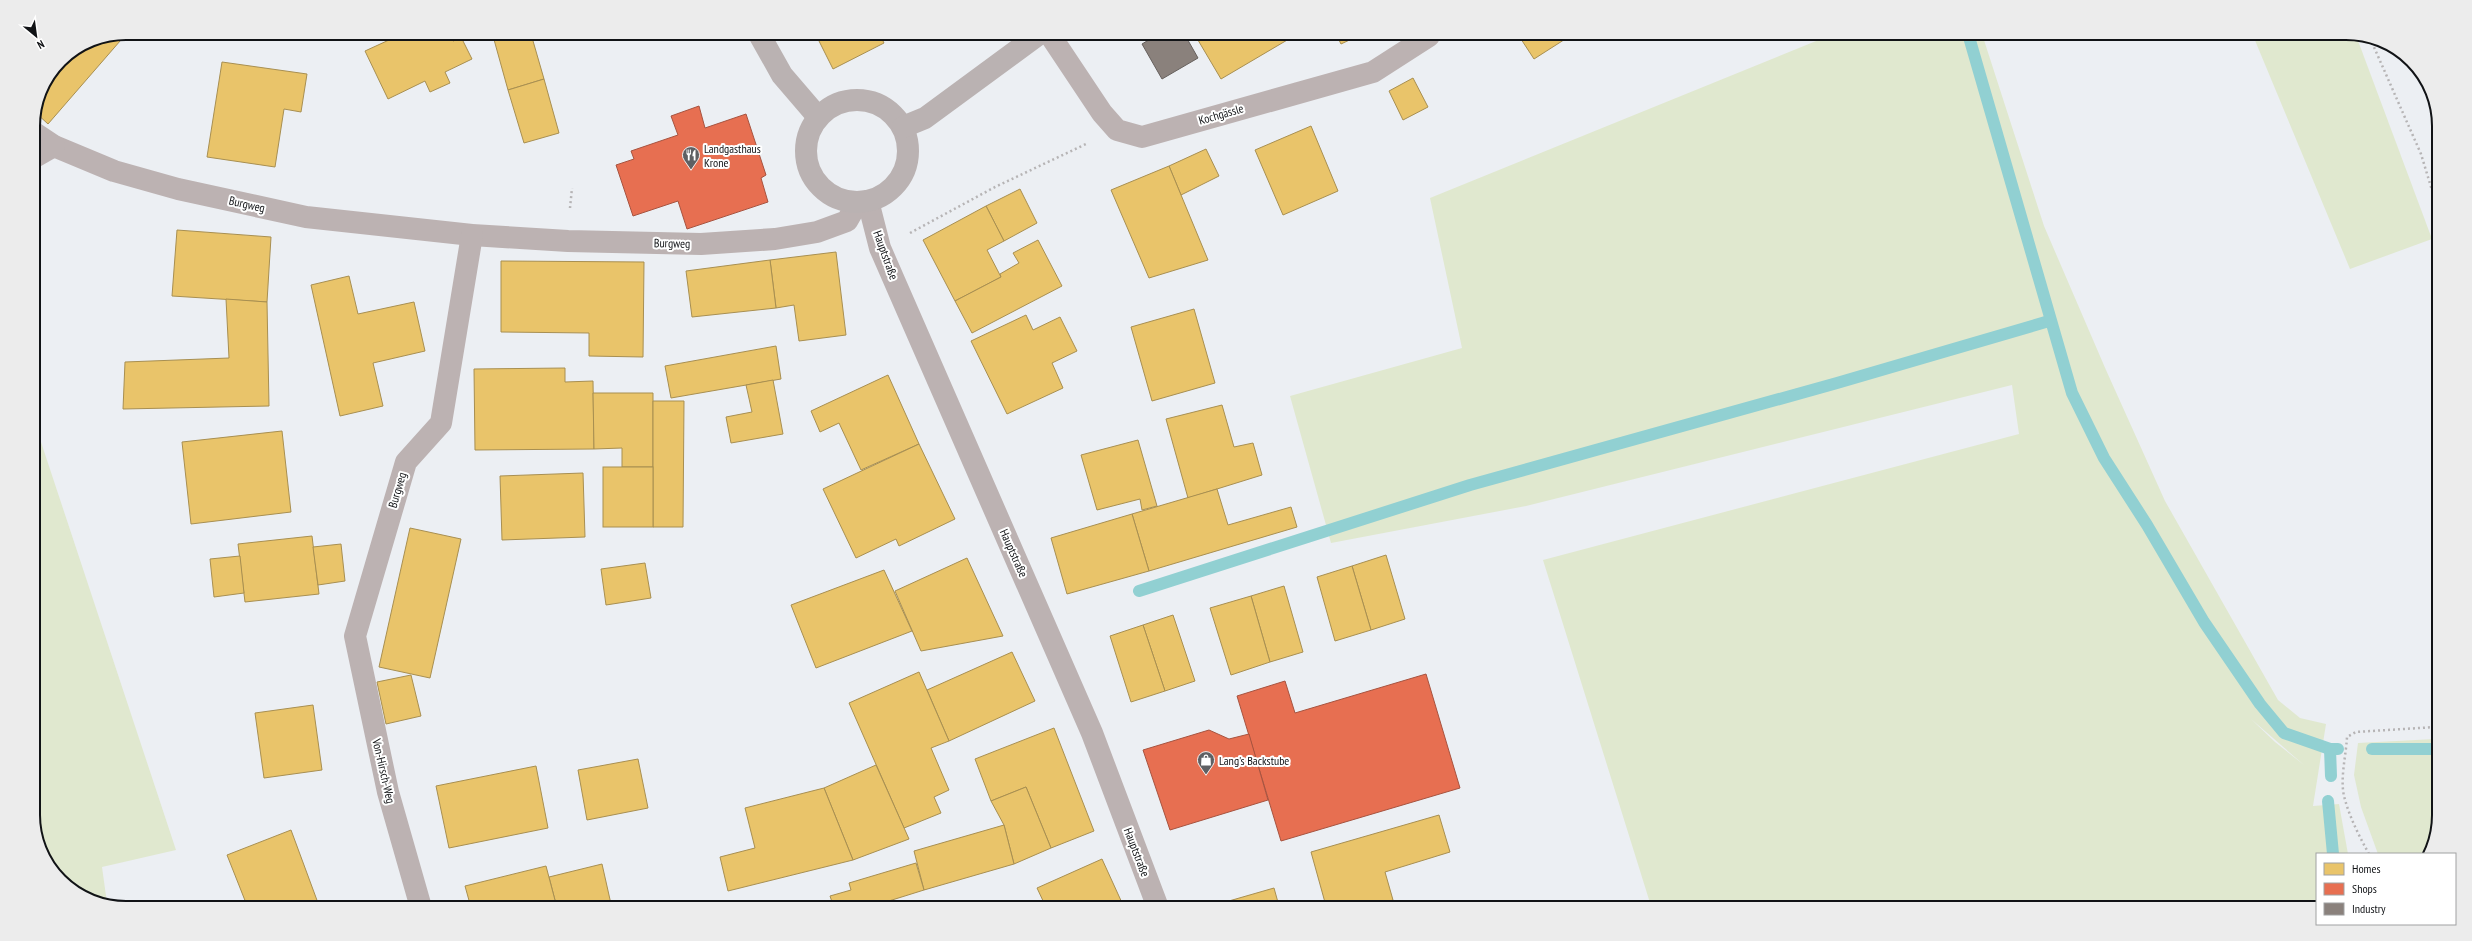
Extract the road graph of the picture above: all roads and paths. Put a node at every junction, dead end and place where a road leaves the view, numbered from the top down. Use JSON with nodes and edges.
{"nodes":[{"id":1,"x":762,"y":40,"type":"edge"},
{"id":2,"x":1031,"y":40,"type":"edge"},
{"id":3,"x":1053,"y":40,"type":"edge"},
{"id":4,"x":1423,"y":40,"type":"edge"},
{"id":5,"x":2373,"y":45,"type":"edge"},
{"id":6,"x":818,"y":117,"type":"junction"},
{"id":7,"x":903,"y":127,"type":"junction"},
{"id":8,"x":1117,"y":130,"type":"junction"},
{"id":9,"x":40,"y":137,"type":"edge"},
{"id":10,"x":54,"y":146,"type":"junction"},
{"id":11,"x":40,"y":154,"type":"edge"},
{"id":12,"x":2432,"y":190,"type":"edge"},
{"id":13,"x":863,"y":202,"type":"junction"},
{"id":14,"x":472,"y":235,"type":"junction"},
{"id":15,"x":880,"y":248,"type":"junction"},
{"id":16,"x":355,"y":636,"type":"joint"},
{"id":17,"x":2432,"y":727,"type":"edge"},
{"id":18,"x":2369,"y":853,"type":"edge"},
{"id":19,"x":419,"y":901,"type":"edge"},
{"id":20,"x":1155,"y":901,"type":"edge"}],
"edges":[{"from":1,"to":6,"type":"main road"},
{"from":2,"to":7,"type":"main road"},
{"from":3,"to":8,"type":"street"},
{"from":4,"to":8,"type":"street","name":"Kochgässle"},
{"from":5,"to":12,"type":"path"},
{"from":6,"to":7,"type":"main road"},
{"from":6,"to":13,"type":"main road"},
{"from":7,"to":13,"type":"main road"},
{"from":8,"to":15,"type":"path"},
{"from":9,"to":10,"type":"street","name":"Burgweg"},
{"from":10,"to":11,"type":"street"},
{"from":10,"to":14,"type":"street","name":"Burgweg"},
{"from":13,"to":14,"type":"street","name":"Burgweg"},
{"from":13,"to":15,"type":"street","name":"Hauptstraße"},
{"from":14,"to":16,"type":"street","name":"Burgweg"},
{"from":15,"to":20,"type":"street","name":"Hauptstraße"},
{"from":16,"to":19,"type":"street","name":"Von-Hirsch-Weg"},
{"from":17,"to":18,"type":"path"}]}
